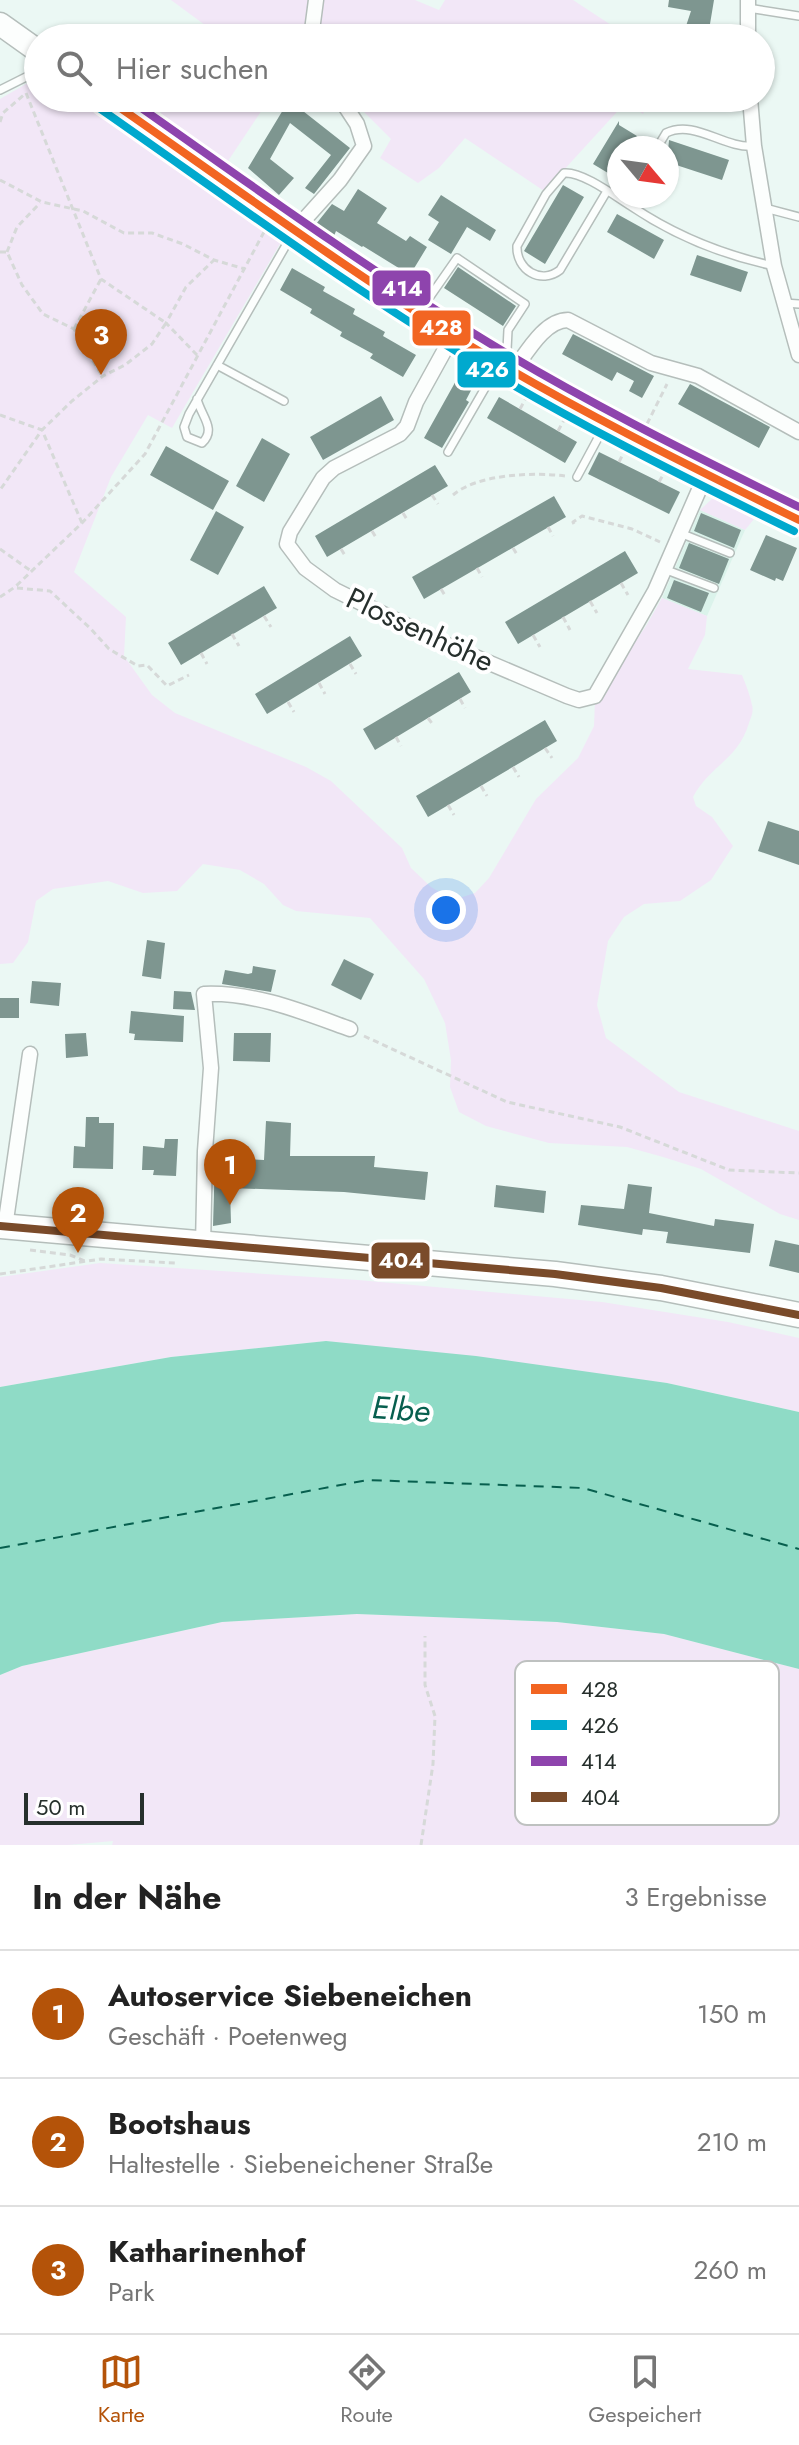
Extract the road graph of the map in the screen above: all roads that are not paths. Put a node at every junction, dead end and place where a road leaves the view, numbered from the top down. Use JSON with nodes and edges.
{"nodes":[{"id":1,"x":316,"y":0,"type":"edge"},
{"id":2,"x":748,"y":4,"type":"edge"},
{"id":3,"x":799,"y":16,"type":"edge"},
{"id":4,"x":0,"y":24,"type":"edge"},
{"id":5,"x":313,"y":24,"type":"edge"},
{"id":6,"x":24,"y":41,"type":"edge"},
{"id":7,"x":24,"y":78,"type":"edge"},
{"id":8,"x":0,"y":90,"type":"edge"},
{"id":9,"x":126,"y":112,"type":"edge"},
{"id":10,"x":349,"y":112,"type":"edge"},
{"id":11,"x":751,"y":112,"type":"edge"},
{"id":12,"x":664,"y":136,"type":"edge"},
{"id":13,"x":754,"y":146,"type":"junction"},
{"id":14,"x":607,"y":191,"type":"joint"},
{"id":15,"x":763,"y":207,"type":"junction"},
{"id":16,"x":634,"y":208,"type":"edge"},
{"id":17,"x":799,"y":217,"type":"edge"},
{"id":18,"x":295,"y":230,"type":"junction"},
{"id":19,"x":774,"y":266,"type":"junction"},
{"id":20,"x":792,"y":303,"type":"edge"},
{"id":21,"x":419,"y":313,"type":"junction"},
{"id":22,"x":453,"y":335,"type":"junction"},
{"id":23,"x":799,"y":355,"type":"edge"},
{"id":24,"x":217,"y":365,"type":"junction"},
{"id":25,"x":506,"y":367,"type":"junction"},
{"id":26,"x":197,"y":399,"type":"junction"},
{"id":27,"x":284,"y":401,"type":"dead end"},
{"id":28,"x":606,"y":423,"type":"junction"},
{"id":29,"x":799,"y":432,"type":"edge"},
{"id":30,"x":448,"y":452,"type":"dead end"},
{"id":31,"x":706,"y":474,"type":"junction"},
{"id":32,"x":577,"y":477,"type":"road end"},
{"id":33,"x":799,"y":520,"type":"edge"},
{"id":34,"x":680,"y":533,"type":"junction"},
{"id":35,"x":730,"y":553,"type":"dead end"},
{"id":36,"x":664,"y":569,"type":"junction"},
{"id":37,"x":714,"y":588,"type":"dead end"},
{"id":38,"x":350,"y":1029,"type":"road end"},
{"id":39,"x":30,"y":1054,"type":"dead end"},
{"id":40,"x":3,"y":1226,"type":"edge"},
{"id":41,"x":203,"y":1246,"type":"junction"},
{"id":42,"x":799,"y":1315,"type":"edge"}],
"edges":[{"from":1,"to":5,"type":"street"},
{"from":2,"to":3,"type":"lane"},
{"from":4,"to":6,"type":"main road"},
{"from":7,"to":8,"type":"lane"},
{"from":9,"to":18,"type":"main road"},
{"from":10,"to":18,"type":"street"},
{"from":11,"to":13,"type":"street"},
{"from":12,"to":13,"type":"lane"},
{"from":13,"to":15,"type":"street"},
{"from":14,"to":14,"type":"lane"},
{"from":15,"to":17,"type":"lane"},
{"from":15,"to":19,"type":"street"},
{"from":16,"to":19,"type":"lane"},
{"from":18,"to":21,"type":"main road"},
{"from":18,"to":24,"type":"lane"},
{"from":19,"to":20,"type":"street"},
{"from":20,"to":23,"type":"street"},
{"from":21,"to":22,"type":"main road"},
{"from":21,"to":25,"type":"lane"},
{"from":22,"to":25,"type":"main road"},
{"from":22,"to":36,"type":"street","name":"Plossenhöhe"},
{"from":24,"to":26,"type":"lane"},
{"from":24,"to":27,"type":"lane"},
{"from":25,"to":28,"type":"main road"},
{"from":25,"to":29,"type":"street"},
{"from":25,"to":30,"type":"lane"},
{"from":26,"to":26,"type":"lane"},
{"from":28,"to":31,"type":"main road"},
{"from":28,"to":32,"type":"lane"},
{"from":31,"to":33,"type":"main road"},
{"from":31,"to":34,"type":"street","name":"Plossenhöhe"},
{"from":34,"to":35,"type":"lane"},
{"from":34,"to":36,"type":"street","name":"Plossenhöhe"},
{"from":36,"to":37,"type":"lane"},
{"from":38,"to":41,"type":"street"},
{"from":39,"to":40,"type":"street"},
{"from":40,"to":41,"type":"main road"},
{"from":41,"to":42,"type":"main road"}]}
